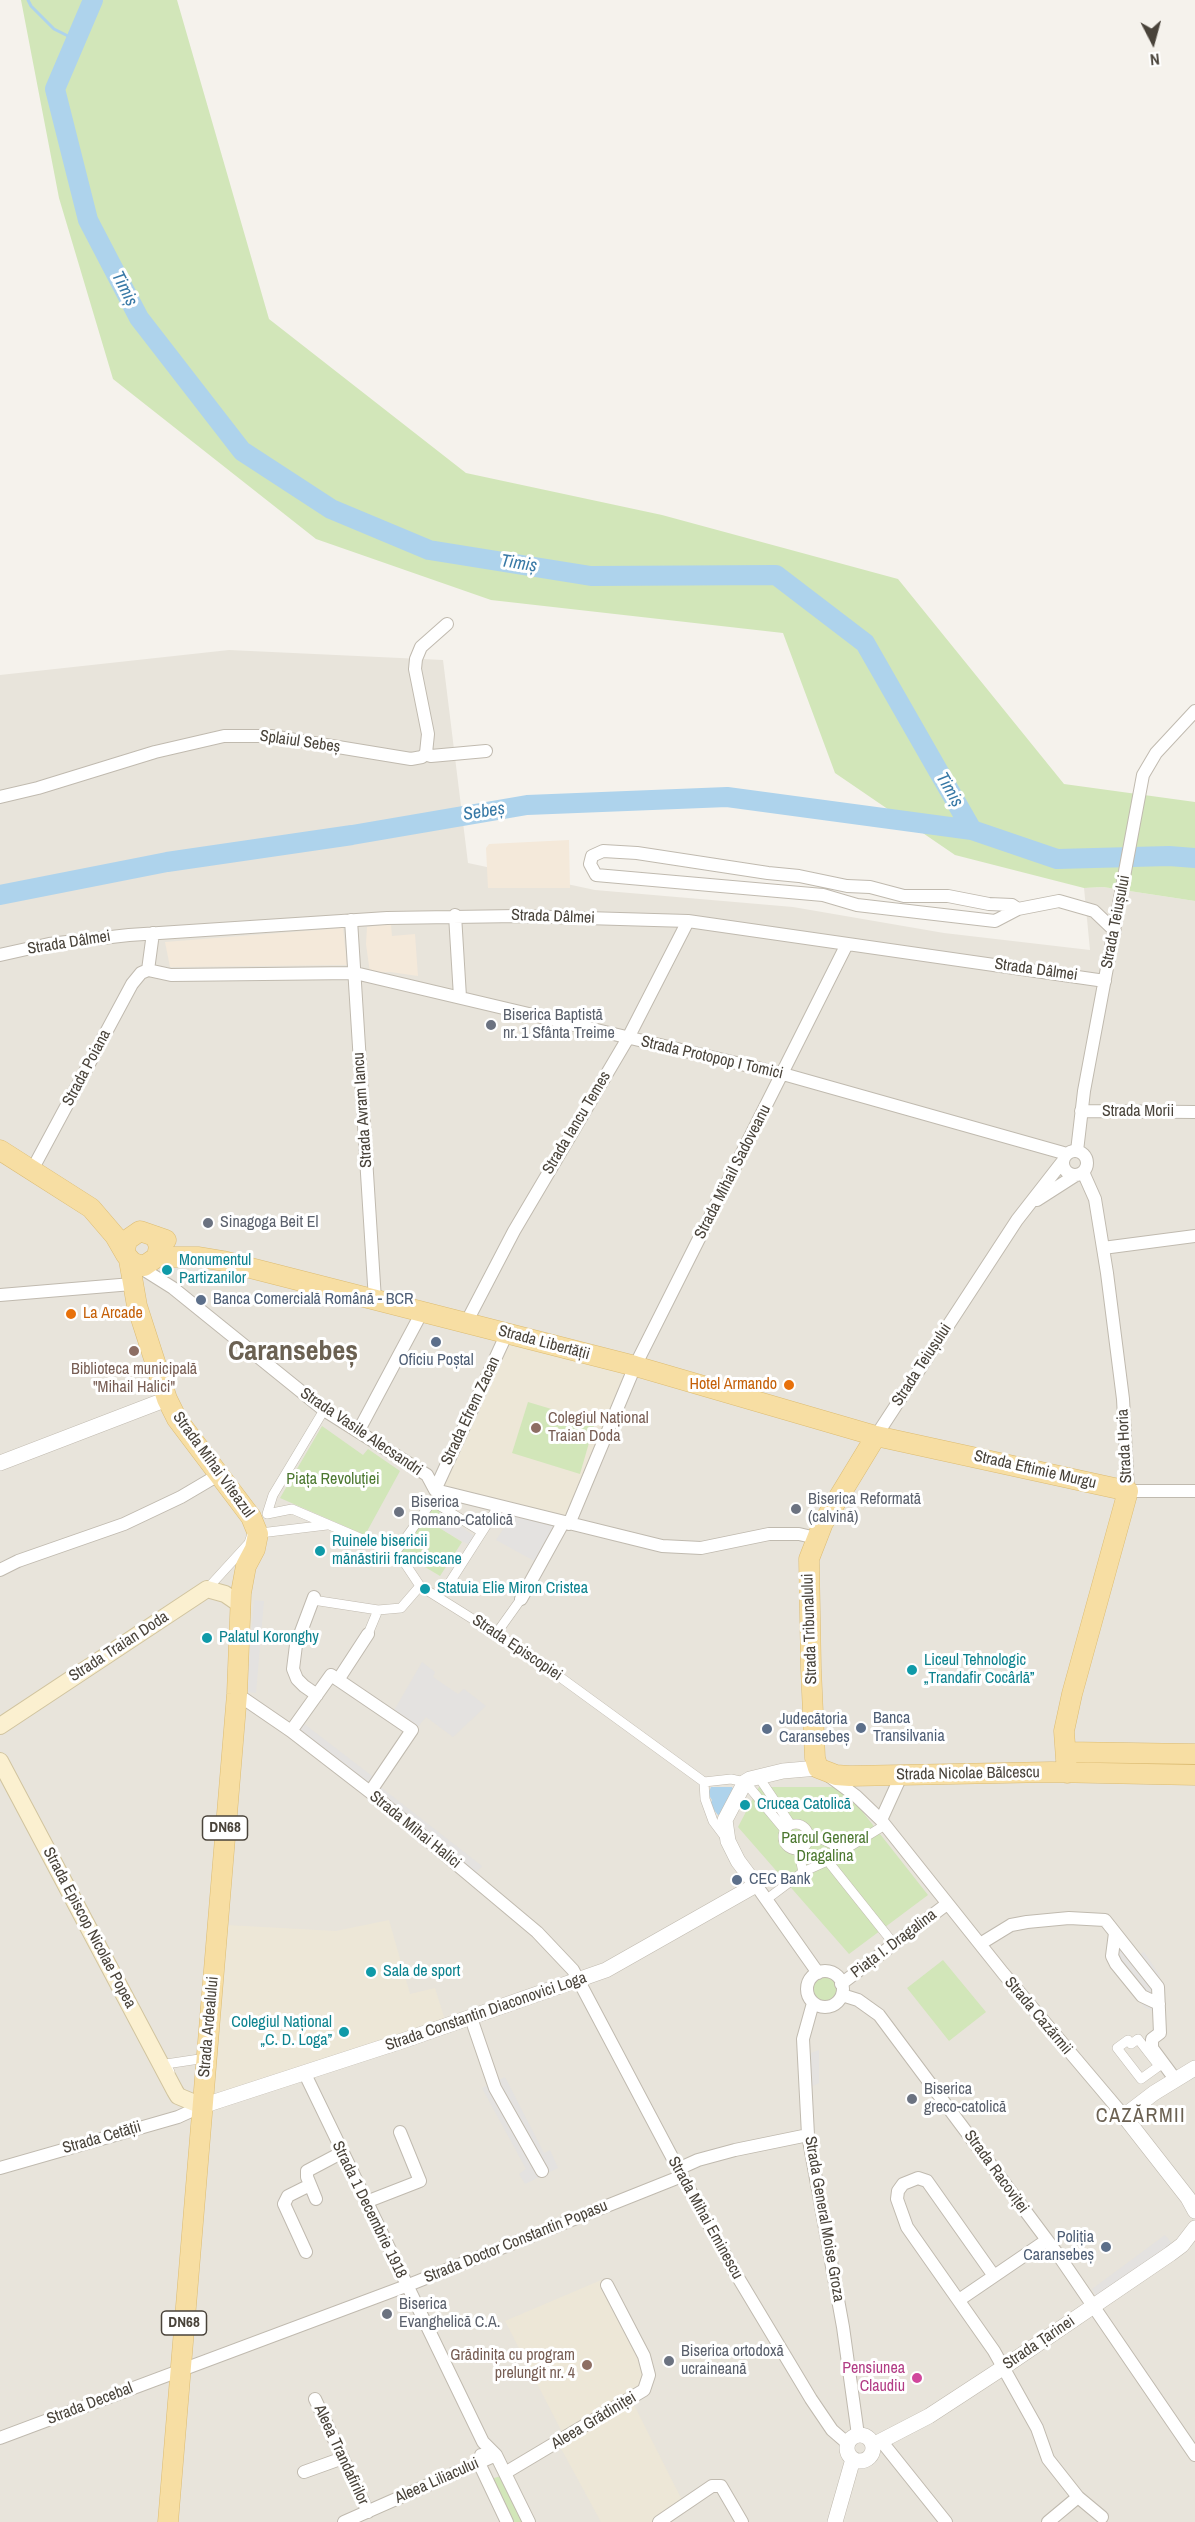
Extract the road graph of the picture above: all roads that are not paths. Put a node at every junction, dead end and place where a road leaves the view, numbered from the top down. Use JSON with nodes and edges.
{"nodes":[{"id":1,"x":447,"y":624,"type":"dead end"},
{"id":2,"x":1195,"y":711,"type":"edge"},
{"id":3,"x":486,"y":751,"type":"dead end"},
{"id":4,"x":424,"y":754,"type":"junction"},
{"id":5,"x":0,"y":797,"type":"edge"},
{"id":6,"x":1018,"y":909,"type":"junction"},
{"id":7,"x":455,"y":915,"type":"junction"},
{"id":8,"x":351,"y":920,"type":"junction"},
{"id":9,"x":688,"y":921,"type":"junction"},
{"id":10,"x":1115,"y":931,"type":"junction"},
{"id":11,"x":153,"y":933,"type":"junction"},
{"id":12,"x":847,"y":944,"type":"junction"},
{"id":13,"x":0,"y":955,"type":"edge"},
{"id":14,"x":148,"y":970,"type":"junction"},
{"id":15,"x":355,"y":973,"type":"junction"},
{"id":16,"x":1105,"y":981,"type":"junction"},
{"id":17,"x":460,"y":997,"type":"junction"},
{"id":18,"x":628,"y":1038,"type":"junction"},
{"id":19,"x":783,"y":1074,"type":"junction"},
{"id":20,"x":1082,"y":1111,"type":"junction"},
{"id":21,"x":1195,"y":1112,"type":"edge"},
{"id":22,"x":0,"y":1150,"type":"edge"},
{"id":23,"x":1069,"y":1156,"type":"junction"},
{"id":24,"x":32,"y":1170,"type":"junction"},
{"id":25,"x":1079,"y":1173,"type":"junction"},
{"id":26,"x":1028,"y":1205,"type":"junction"},
{"id":27,"x":91,"y":1208,"type":"junction"},
{"id":28,"x":147,"y":1234,"type":"junction"},
{"id":29,"x":1195,"y":1236,"type":"edge"},
{"id":30,"x":1103,"y":1248,"type":"junction"},
{"id":31,"x":127,"y":1255,"type":"junction"},
{"id":32,"x":210,"y":1258,"type":"junction"},
{"id":33,"x":144,"y":1274,"type":"junction"},
{"id":34,"x":0,"y":1295,"type":"edge"},
{"id":35,"x":375,"y":1300,"type":"junction"},
{"id":36,"x":422,"y":1312,"type":"junction"},
{"id":37,"x":466,"y":1323,"type":"junction"},
{"id":38,"x":507,"y":1333,"type":"junction"},
{"id":39,"x":635,"y":1366,"type":"junction"},
{"id":40,"x":167,"y":1400,"type":"junction"},
{"id":41,"x":324,"y":1410,"type":"junction"},
{"id":42,"x":359,"y":1431,"type":"junction"},
{"id":43,"x":876,"y":1436,"type":"junction"},
{"id":44,"x":0,"y":1463,"type":"edge"},
{"id":45,"x":220,"y":1474,"type":"junction"},
{"id":46,"x":1128,"y":1491,"type":"junction"},
{"id":47,"x":1195,"y":1491,"type":"edge"},
{"id":48,"x":432,"y":1499,"type":"junction"},
{"id":49,"x":498,"y":1507,"type":"junction"},
{"id":50,"x":566,"y":1523,"type":"junction"},
{"id":51,"x":327,"y":1525,"type":"junction"},
{"id":52,"x":482,"y":1532,"type":"junction"},
{"id":53,"x":258,"y":1534,"type":"junction"},
{"id":54,"x":816,"y":1538,"type":"junction"},
{"id":55,"x":395,"y":1553,"type":"junction"},
{"id":56,"x":0,"y":1570,"type":"edge"},
{"id":57,"x":420,"y":1586,"type":"junction"},
{"id":58,"x":207,"y":1589,"type":"junction"},
{"id":59,"x":445,"y":1590,"type":"dead end"},
{"id":60,"x":313,"y":1598,"type":"joint"},
{"id":61,"x":520,"y":1599,"type":"joint"},
{"id":62,"x":241,"y":1605,"type":"junction"},
{"id":63,"x":378,"y":1610,"type":"junction"},
{"id":64,"x":368,"y":1634,"type":"joint"},
{"id":65,"x":496,"y":1634,"type":"junction"},
{"id":66,"x":335,"y":1678,"type":"junction"},
{"id":67,"x":237,"y":1694,"type":"junction"},
{"id":68,"x":317,"y":1695,"type":"junction"},
{"id":69,"x":0,"y":1726,"type":"edge"},
{"id":70,"x":291,"y":1731,"type":"junction"},
{"id":71,"x":1067,"y":1752,"type":"junction"},
{"id":72,"x":1195,"y":1754,"type":"edge"},
{"id":73,"x":0,"y":1761,"type":"edge"},
{"id":74,"x":818,"y":1768,"type":"junction"},
{"id":75,"x":1067,"y":1773,"type":"junction"},
{"id":76,"x":1195,"y":1775,"type":"edge"},
{"id":77,"x":901,"y":1776,"type":"junction"},
{"id":78,"x":752,"y":1779,"type":"junction"},
{"id":79,"x":704,"y":1782,"type":"junction"},
{"id":80,"x":370,"y":1792,"type":"junction"},
{"id":81,"x":883,"y":1823,"type":"junction"},
{"id":82,"x":788,"y":1828,"type":"junction"},
{"id":83,"x":808,"y":1833,"type":"junction"},
{"id":84,"x":728,"y":1841,"type":"junction"},
{"id":85,"x":798,"y":1850,"type":"junction"},
{"id":86,"x":845,"y":1850,"type":"junction"},
{"id":87,"x":827,"y":1860,"type":"junction"},
{"id":88,"x":803,"y":1872,"type":"junction"},
{"id":89,"x":756,"y":1885,"type":"junction"},
{"id":90,"x":767,"y":1899,"type":"junction"},
{"id":91,"x":947,"y":1904,"type":"junction"},
{"id":92,"x":1115,"y":1933,"type":"junction"},
{"id":93,"x":894,"y":1944,"type":"junction"},
{"id":94,"x":980,"y":1944,"type":"junction"},
{"id":95,"x":818,"y":1973,"type":"junction"},
{"id":96,"x":580,"y":1981,"type":"junction"},
{"id":97,"x":842,"y":1989,"type":"junction"},
{"id":98,"x":813,"y":2003,"type":"junction"},
{"id":99,"x":1159,"y":2004,"type":"junction"},
{"id":100,"x":471,"y":2018,"type":"junction"},
{"id":101,"x":203,"y":2058,"type":"junction"},
{"id":102,"x":164,"y":2065,"type":"junction"},
{"id":103,"x":1159,"y":2066,"type":"joint"},
{"id":104,"x":1195,"y":2068,"type":"edge"},
{"id":105,"x":305,"y":2074,"type":"junction"},
{"id":106,"x":1175,"y":2079,"type":"junction"},
{"id":107,"x":192,"y":2095,"type":"junction"},
{"id":108,"x":1124,"y":2116,"type":"junction"},
{"id":109,"x":400,"y":2132,"type":"dead end"},
{"id":110,"x":808,"y":2135,"type":"junction"},
{"id":111,"x":341,"y":2153,"type":"junction"},
{"id":112,"x":0,"y":2168,"type":"edge"},
{"id":113,"x":543,"y":2171,"type":"dead end"},
{"id":114,"x":680,"y":2173,"type":"junction"},
{"id":115,"x":310,"y":2185,"type":"junction"},
{"id":116,"x":316,"y":2199,"type":"dead end"},
{"id":117,"x":366,"y":2202,"type":"junction"},
{"id":118,"x":1195,"y":2211,"type":"edge"},
{"id":119,"x":1195,"y":2228,"type":"edge"},
{"id":120,"x":1047,"y":2240,"type":"junction"},
{"id":121,"x":306,"y":2252,"type":"dead end"},
{"id":122,"x":994,"y":2276,"type":"junction"},
{"id":123,"x":607,"y":2285,"type":"dead end"},
{"id":124,"x":406,"y":2286,"type":"junction"},
{"id":125,"x":959,"y":2300,"type":"junction"},
{"id":126,"x":1094,"y":2307,"type":"junction"},
{"id":127,"x":1004,"y":2367,"type":"junction"},
{"id":128,"x":181,"y":2369,"type":"junction"},
{"id":129,"x":315,"y":2399,"type":"dead end"},
{"id":130,"x":0,"y":2438,"type":"edge"},
{"id":131,"x":853,"y":2439,"type":"junction"},
{"id":132,"x":483,"y":2442,"type":"junction"},
{"id":133,"x":878,"y":2444,"type":"junction"},
{"id":134,"x":496,"y":2455,"type":"junction"},
{"id":135,"x":1195,"y":2455,"type":"edge"},
{"id":136,"x":343,"y":2457,"type":"junction"},
{"id":137,"x":853,"y":2459,"type":"junction"},
{"id":138,"x":479,"y":2463,"type":"junction"},
{"id":139,"x":304,"y":2472,"type":"dead end"},
{"id":140,"x":505,"y":2473,"type":"junction"},
{"id":141,"x":1078,"y":2497,"type":"junction"},
{"id":142,"x":368,"y":2512,"type":"junction"},
{"id":143,"x":1102,"y":2517,"type":"dead end"},
{"id":144,"x":168,"y":2522,"type":"edge"},
{"id":145,"x":344,"y":2522,"type":"edge"},
{"id":146,"x":507,"y":2522,"type":"edge"},
{"id":147,"x":529,"y":2522,"type":"edge"},
{"id":148,"x":659,"y":2522,"type":"edge"},
{"id":149,"x":742,"y":2522,"type":"edge"},
{"id":150,"x":835,"y":2522,"type":"edge"},
{"id":151,"x":946,"y":2522,"type":"edge"},
{"id":152,"x":1048,"y":2522,"type":"edge"}],
"edges":[{"from":1,"to":4,"type":"street"},
{"from":2,"to":10,"type":"street","name":"Strada Teiușului"},
{"from":3,"to":4,"type":"street","name":"Splaiul Sebeș"},
{"from":4,"to":5,"type":"street","name":"Splaiul Sebeș"},
{"from":6,"to":6,"type":"street"},
{"from":6,"to":10,"type":"street"},
{"from":7,"to":8,"type":"street","name":"Strada Dâlmei"},
{"from":7,"to":9,"type":"street","name":"Strada Dâlmei"},
{"from":7,"to":17,"type":"street"},
{"from":8,"to":11,"type":"street","name":"Strada Dâlmei"},
{"from":8,"to":15,"type":"street","name":"Strada Avram Iancu"},
{"from":9,"to":12,"type":"street","name":"Strada Dâlmei"},
{"from":9,"to":18,"type":"street","name":"Strada Iancu Temes"},
{"from":10,"to":16,"type":"street","name":"Strada Teiușului"},
{"from":11,"to":13,"type":"street","name":"Strada Dâlmei"},
{"from":11,"to":14,"type":"street"},
{"from":12,"to":16,"type":"street","name":"Strada Dâlmei"},
{"from":12,"to":19,"type":"street","name":"Strada Mihail Sadoveanu"},
{"from":14,"to":15,"type":"street","name":"Strada Protopop I Tomici"},
{"from":14,"to":24,"type":"street","name":"Strada Poiana"},
{"from":15,"to":17,"type":"street","name":"Strada Protopop I Tomici"},
{"from":15,"to":35,"type":"street","name":"Strada Avram Iancu"},
{"from":16,"to":20,"type":"street","name":"Strada Teiușului"},
{"from":17,"to":18,"type":"street","name":"Strada Protopop I Tomici"},
{"from":18,"to":19,"type":"street","name":"Strada Protopop I Tomici"},
{"from":18,"to":37,"type":"street","name":"Strada Iancu Temes"},
{"from":19,"to":23,"type":"street","name":"Strada Protopop I Tomici"},
{"from":19,"to":39,"type":"street","name":"Strada Mihail Sadoveanu"},
{"from":20,"to":21,"type":"street","name":"Strada Morii"},
{"from":20,"to":23,"type":"street","name":"Strada Teiușului"},
{"from":22,"to":24,"type":"main road"},
{"from":23,"to":25,"type":"street"},
{"from":23,"to":25,"type":"street"},
{"from":23,"to":26,"type":"street","name":"Strada Teiușului"},
{"from":24,"to":27,"type":"main road"},
{"from":25,"to":26,"type":"street","name":"Strada Teiușului"},
{"from":25,"to":30,"type":"street","name":"Strada Horia"},
{"from":26,"to":43,"type":"street","name":"Strada Teiușului"},
{"from":27,"to":28,"type":"main road","name":"Strada Libertății"},
{"from":27,"to":31,"type":"main road"},
{"from":28,"to":31,"type":"main road"},
{"from":28,"to":32,"type":"main road","name":"Strada Libertății"},
{"from":28,"to":33,"type":"main road","name":"Strada Mihai Viteazul"},
{"from":29,"to":30,"type":"street"},
{"from":30,"to":46,"type":"street","name":"Strada Horia"},
{"from":31,"to":33,"type":"main road","name":"Strada Libertății"},
{"from":32,"to":33,"type":"main road","name":"Strada Libertății"},
{"from":32,"to":35,"type":"main road","name":"Strada Libertății"},
{"from":33,"to":34,"type":"street"},
{"from":33,"to":40,"type":"main road","name":"Strada Mihai Viteazul"},
{"from":33,"to":41,"type":"street","name":"Strada Vasile Alecsandri"},
{"from":35,"to":36,"type":"main road","name":"Strada Libertății"},
{"from":36,"to":37,"type":"main road","name":"Strada Libertății"},
{"from":36,"to":42,"type":"street"},
{"from":37,"to":38,"type":"main road","name":"Strada Libertății"},
{"from":38,"to":39,"type":"main road","name":"Strada Libertății"},
{"from":38,"to":48,"type":"street","name":"Strada Efrem Zacan"},
{"from":39,"to":43,"type":"main road","name":"Strada Libertății"},
{"from":39,"to":50,"type":"street","name":"Strada Mihail Sadoveanu"},
{"from":40,"to":44,"type":"street"},
{"from":40,"to":45,"type":"main road","name":"Strada Mihai Viteazul"},
{"from":41,"to":42,"type":"street","name":"Strada Vasile Alecsandri"},
{"from":41,"to":51,"type":"street","name":"Strada Episcopiei"},
{"from":42,"to":48,"type":"street","name":"Strada Vasile Alecsandri"},
{"from":43,"to":46,"type":"main road","name":"Strada Eftimie Murgu"},
{"from":43,"to":54,"type":"main road","name":"Strada Tribunalului"},
{"from":45,"to":53,"type":"main road","name":"Strada Mihai Viteazul"},
{"from":45,"to":56,"type":"street"},
{"from":46,"to":47,"type":"street","name":"Strada Eftimie Murgu"},
{"from":46,"to":71,"type":"main road","name":"Strada Horia"},
{"from":48,"to":49,"type":"street","name":"Strada Vasile Alecsandri"},
{"from":48,"to":52,"type":"street"},
{"from":48,"to":55,"type":"street"},
{"from":49,"to":50,"type":"street","name":"Strada Vasile Alecsandri"},
{"from":49,"to":52,"type":"street"},
{"from":50,"to":54,"type":"street","name":"Strada Vasile Alecsandri"},
{"from":50,"to":61,"type":"street","name":"Strada Mihail Sadoveanu"},
{"from":51,"to":53,"type":"street"},
{"from":51,"to":55,"type":"street","name":"Strada Episcopiei"},
{"from":52,"to":59,"type":"street"},
{"from":53,"to":58,"type":"street"},
{"from":53,"to":62,"type":"main road","name":"Strada Ardealului","number":"DN68"},
{"from":54,"to":74,"type":"main road","name":"Strada Tribunalului"},
{"from":55,"to":57,"type":"street","name":"Strada Episcopiei"},
{"from":57,"to":63,"type":"street"},
{"from":57,"to":65,"type":"street","name":"Strada Episcopiei"},
{"from":58,"to":62,"type":"main road"},
{"from":58,"to":69,"type":"main road","name":"Strada Traian Doda"},
{"from":60,"to":63,"type":"street"},
{"from":60,"to":68,"type":"street"},
{"from":61,"to":65,"type":"street"},
{"from":62,"to":67,"type":"main road","name":"Strada Ardealului","number":"DN68"},
{"from":63,"to":64,"type":"street"},
{"from":64,"to":66,"type":"street"},
{"from":65,"to":79,"type":"street","name":"Strada Episcopiei"},
{"from":66,"to":68,"type":"street"},
{"from":66,"to":80,"type":"street"},
{"from":67,"to":70,"type":"street","name":"Strada Mihai Halici"},
{"from":67,"to":101,"type":"main road","name":"Strada Ardealului","number":"DN68"},
{"from":68,"to":70,"type":"street"},
{"from":70,"to":80,"type":"street","name":"Strada Mihai Halici"},
{"from":71,"to":72,"type":"main road"},
{"from":71,"to":75,"type":"main road","name":"Strada Horia"},
{"from":73,"to":102,"type":"main road","name":"Strada Episcop Nicolae Popea"},
{"from":74,"to":77,"type":"main road","name":"Strada Nicolae Bălcescu"},
{"from":74,"to":78,"type":"street","name":"Strada Nicolae Bălcescu"},
{"from":74,"to":81,"type":"street","name":"Strada Cazărmii"},
{"from":75,"to":76,"type":"main road","name":"Strada Nicolae Bălcescu"},
{"from":75,"to":77,"type":"main road","name":"Strada Nicolae Bălcescu"},
{"from":77,"to":81,"type":"street"},
{"from":78,"to":79,"type":"street"},
{"from":78,"to":82,"type":"street"},
{"from":78,"to":82,"type":"street"},
{"from":78,"to":84,"type":"street"},
{"from":79,"to":84,"type":"street"},
{"from":80,"to":96,"type":"street","name":"Strada Mihai Halici"},
{"from":81,"to":86,"type":"street"},
{"from":81,"to":91,"type":"street","name":"Strada Cazărmii"},
{"from":82,"to":83,"type":"street"},
{"from":82,"to":85,"type":"street"},
{"from":83,"to":85,"type":"street"},
{"from":83,"to":86,"type":"street"},
{"from":84,"to":89,"type":"street"},
{"from":85,"to":88,"type":"street"},
{"from":86,"to":87,"type":"street"},
{"from":87,"to":88,"type":"street"},
{"from":87,"to":93,"type":"street"},
{"from":88,"to":90,"type":"street"},
{"from":89,"to":90,"type":"street"},
{"from":89,"to":96,"type":"street","name":"Strada Constantin Diaconovici Loga"},
{"from":90,"to":95,"type":"street"},
{"from":91,"to":93,"type":"street","name":"Piața I. Dragalina"},
{"from":91,"to":94,"type":"street","name":"Strada Cazărmii"},
{"from":92,"to":94,"type":"street"},
{"from":92,"to":99,"type":"street"},
{"from":92,"to":99,"type":"street"},
{"from":93,"to":97,"type":"street","name":"Piața I. Dragalina"},
{"from":94,"to":108,"type":"street","name":"Strada Cazărmii"},
{"from":95,"to":97,"type":"street","name":"Strada Racoviței"},
{"from":95,"to":98,"type":"street"},
{"from":96,"to":100,"type":"street","name":"Strada Constantin Diaconovici Loga"},
{"from":96,"to":114,"type":"street","name":"Strada Mihai Eminescu"},
{"from":97,"to":98,"type":"street"},
{"from":97,"to":120,"type":"street","name":"Strada Racoviței"},
{"from":98,"to":110,"type":"street","name":"Strada General Moise Groza"},
{"from":99,"to":106,"type":"street"},
{"from":100,"to":105,"type":"street","name":"Strada Constantin Diaconovici Loga"},
{"from":100,"to":113,"type":"street"},
{"from":101,"to":102,"type":"street"},
{"from":101,"to":107,"type":"main road","name":"Strada Ardealului","number":"DN68"},
{"from":102,"to":107,"type":"main road","name":"Strada Episcop Nicolae Popea"},
{"from":103,"to":103,"type":"street"},
{"from":104,"to":106,"type":"street"},
{"from":105,"to":107,"type":"street","name":"Strada Constantin Diaconovici Loga"},
{"from":105,"to":111,"type":"street","name":"Strada 1 Decembrie 1918"},
{"from":106,"to":108,"type":"street"},
{"from":107,"to":112,"type":"street","name":"Strada Cetății"},
{"from":107,"to":128,"type":"main road","name":"Strada Ardealului","number":"DN68"},
{"from":108,"to":118,"type":"street","name":"Strada Cazărmii"},
{"from":109,"to":117,"type":"street"},
{"from":110,"to":114,"type":"street","name":"Strada Doctor Constantin Popasu"},
{"from":110,"to":131,"type":"street","name":"Strada General Moise Groza"},
{"from":111,"to":115,"type":"street"},
{"from":111,"to":117,"type":"street","name":"Strada 1 Decembrie 1918"},
{"from":114,"to":124,"type":"street","name":"Strada Doctor Constantin Popasu"},
{"from":114,"to":131,"type":"street","name":"Strada Mihai Eminescu"},
{"from":115,"to":116,"type":"street"},
{"from":115,"to":121,"type":"street"},
{"from":117,"to":124,"type":"street","name":"Strada 1 Decembrie 1918"},
{"from":119,"to":126,"type":"street","name":"Strada Țarinei"},
{"from":120,"to":122,"type":"street"},
{"from":120,"to":126,"type":"street","name":"Strada Racoviței"},
{"from":122,"to":125,"type":"street"},
{"from":122,"to":125,"type":"street"},
{"from":123,"to":140,"type":"street","name":"Aleea Grădiniței"},
{"from":124,"to":128,"type":"street","name":"Strada Doctor Constantin Popasu"},
{"from":124,"to":132,"type":"street","name":"Strada 1 Decembrie 1918"},
{"from":125,"to":127,"type":"street"},
{"from":126,"to":127,"type":"street","name":"Strada Țarinei"},
{"from":126,"to":135,"type":"street","name":"Strada Racoviței"},
{"from":127,"to":133,"type":"street","name":"Strada Țarinei"},
{"from":127,"to":141,"type":"street"},
{"from":128,"to":130,"type":"street","name":"Strada Decebal"},
{"from":128,"to":144,"type":"main road","name":"Strada Ardealului","number":"DN68"},
{"from":129,"to":136,"type":"street","name":"Aleea Trandafirilor"},
{"from":131,"to":133,"type":"street"},
{"from":131,"to":137,"type":"street"},
{"from":132,"to":134,"type":"street","name":"Strada 1 Decembrie 1918"},
{"from":132,"to":138,"type":"street"},
{"from":133,"to":137,"type":"street"},
{"from":133,"to":151,"type":"street"},
{"from":134,"to":138,"type":"street","name":"Aleea Liliacului"},
{"from":134,"to":140,"type":"street","name":"Strada 1 Decembrie 1918"},
{"from":136,"to":139,"type":"street"},
{"from":136,"to":142,"type":"street","name":"Aleea Trandafirilor"},
{"from":137,"to":150,"type":"street"},
{"from":138,"to":142,"type":"street","name":"Aleea Liliacului"},
{"from":138,"to":146,"type":"street"},
{"from":140,"to":147,"type":"street","name":"Strada 1 Decembrie 1918"},
{"from":141,"to":143,"type":"street"},
{"from":141,"to":152,"type":"street"},
{"from":142,"to":145,"type":"street","name":"Aleea Liliacului"},
{"from":148,"to":149,"type":"street"}]}
